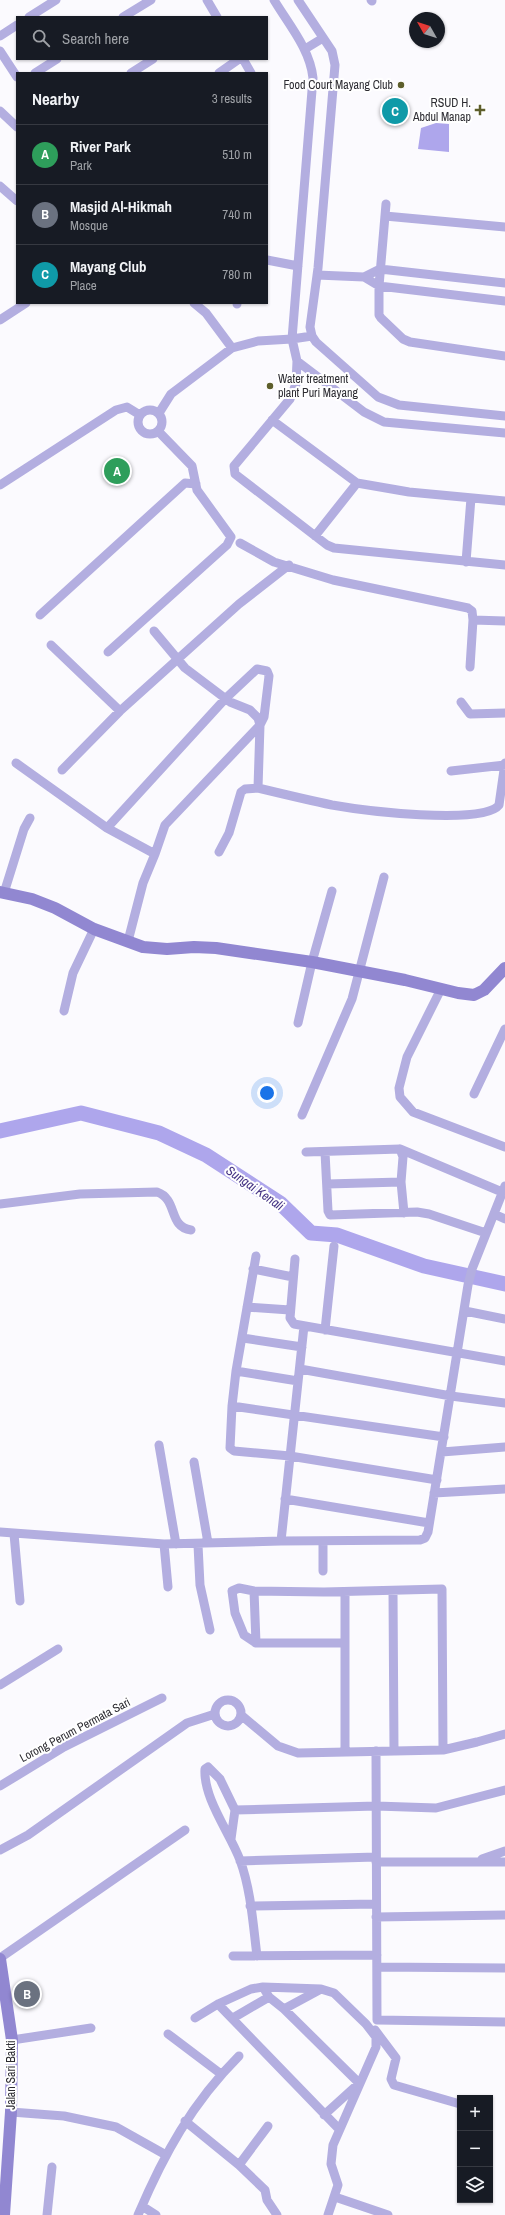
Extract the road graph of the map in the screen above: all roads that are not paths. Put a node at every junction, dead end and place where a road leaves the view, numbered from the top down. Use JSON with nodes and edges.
{"nodes":[{"id":1,"x":56,"y":0,"type":"edge"},
{"id":2,"x":151,"y":0,"type":"edge"},
{"id":3,"x":207,"y":0,"type":"edge"},
{"id":4,"x":274,"y":0,"type":"edge"},
{"id":5,"x":298,"y":0,"type":"edge"},
{"id":6,"x":31,"y":16,"type":"edge"},
{"id":7,"x":125,"y":16,"type":"edge"},
{"id":8,"x":216,"y":16,"type":"edge"},
{"id":9,"x":16,"y":26,"type":"edge"},
{"id":10,"x":0,"y":36,"type":"edge"},
{"id":11,"x":323,"y":38,"type":"junction"},
{"id":12,"x":305,"y":49,"type":"junction"},
{"id":13,"x":0,"y":51,"type":"edge"},
{"id":14,"x":55,"y":60,"type":"edge"},
{"id":15,"x":238,"y":60,"type":"edge"},
{"id":16,"x":244,"y":60,"type":"edge"},
{"id":17,"x":140,"y":62,"type":"edge"},
{"id":18,"x":37,"y":72,"type":"edge"},
{"id":19,"x":132,"y":72,"type":"edge"},
{"id":20,"x":220,"y":72,"type":"edge"},
{"id":21,"x":250,"y":72,"type":"edge"},
{"id":22,"x":16,"y":75,"type":"edge"},
{"id":23,"x":0,"y":112,"type":"edge"},
{"id":24,"x":16,"y":126,"type":"edge"},
{"id":25,"x":0,"y":186,"type":"edge"},
{"id":26,"x":16,"y":200,"type":"edge"},
{"id":27,"x":386,"y":204,"type":"dead end"},
{"id":28,"x":385,"y":216,"type":"junction"},
{"id":29,"x":505,"y":227,"type":"edge"},
{"id":30,"x":268,"y":260,"type":"edge"},
{"id":31,"x":298,"y":266,"type":"junction"},
{"id":32,"x":380,"y":270,"type":"junction"},
{"id":33,"x":317,"y":276,"type":"junction"},
{"id":34,"x":364,"y":277,"type":"junction"},
{"id":35,"x":505,"y":283,"type":"edge"},
{"id":36,"x":379,"y":286,"type":"junction"},
{"id":37,"x":505,"y":301,"type":"edge"},
{"id":38,"x":24,"y":304,"type":"edge"},
{"id":39,"x":195,"y":304,"type":"edge"},
{"id":40,"x":0,"y":320,"type":"edge"},
{"id":41,"x":312,"y":336,"type":"junction"},
{"id":42,"x":292,"y":339,"type":"junction"},
{"id":43,"x":232,"y":348,"type":"junction"},
{"id":44,"x":505,"y":356,"type":"edge"},
{"id":45,"x":297,"y":361,"type":"junction"},
{"id":46,"x":159,"y":413,"type":"junction"},
{"id":47,"x":140,"y":415,"type":"junction"},
{"id":48,"x":505,"y":416,"type":"edge"},
{"id":49,"x":272,"y":420,"type":"junction"},
{"id":50,"x":158,"y":431,"type":"junction"},
{"id":51,"x":505,"y":433,"type":"edge"},
{"id":52,"x":357,"y":483,"type":"junction"},
{"id":53,"x":196,"y":484,"type":"junction"},
{"id":54,"x":0,"y":485,"type":"edge"},
{"id":55,"x":472,"y":498,"type":"junction"},
{"id":56,"x":505,"y":501,"type":"edge"},
{"id":57,"x":315,"y":536,"type":"junction"},
{"id":58,"x":240,"y":543,"type":"dead end"},
{"id":59,"x":466,"y":562,"type":"junction"},
{"id":60,"x":289,"y":565,"type":"junction"},
{"id":61,"x":505,"y":566,"type":"edge"},
{"id":62,"x":40,"y":615,"type":"dead end"},
{"id":63,"x":473,"y":620,"type":"junction"},
{"id":64,"x":505,"y":621,"type":"edge"},
{"id":65,"x":154,"y":631,"type":"dead end"},
{"id":66,"x":51,"y":646,"type":"dead end"},
{"id":67,"x":108,"y":652,"type":"dead end"},
{"id":68,"x":178,"y":660,"type":"junction"},
{"id":69,"x":470,"y":667,"type":"dead end"},
{"id":70,"x":225,"y":699,"type":"junction"},
{"id":71,"x":461,"y":702,"type":"dead end"},
{"id":72,"x":120,"y":711,"type":"junction"},
{"id":73,"x":505,"y":713,"type":"edge"},
{"id":74,"x":260,"y":725,"type":"junction"},
{"id":75,"x":16,"y":763,"type":"dead end"},
{"id":76,"x":505,"y":764,"type":"edge"},
{"id":77,"x":62,"y":770,"type":"dead end"},
{"id":78,"x":451,"y":771,"type":"dead end"},
{"id":79,"x":258,"y":788,"type":"junction"},
{"id":80,"x":30,"y":818,"type":"dead end"},
{"id":81,"x":107,"y":828,"type":"junction"},
{"id":82,"x":219,"y":852,"type":"dead end"},
{"id":83,"x":155,"y":854,"type":"junction"},
{"id":84,"x":384,"y":877,"type":"dead end"},
{"id":85,"x":332,"y":891,"type":"dead end"},
{"id":86,"x":2,"y":892,"type":"edge"},
{"id":87,"x":94,"y":930,"type":"junction"},
{"id":88,"x":128,"y":942,"type":"junction"},
{"id":89,"x":312,"y":962,"type":"junction"},
{"id":90,"x":505,"y":968,"type":"edge"},
{"id":91,"x":359,"y":971,"type":"junction"},
{"id":92,"x":441,"y":989,"type":"junction"},
{"id":93,"x":64,"y":1011,"type":"dead end"},
{"id":94,"x":298,"y":1023,"type":"dead end"},
{"id":95,"x":505,"y":1029,"type":"edge"},
{"id":96,"x":474,"y":1094,"type":"dead end"},
{"id":97,"x":302,"y":1115,"type":"dead end"},
{"id":98,"x":505,"y":1147,"type":"edge"},
{"id":99,"x":400,"y":1149,"type":"junction"},
{"id":100,"x":306,"y":1152,"type":"dead end"},
{"id":101,"x":325,"y":1152,"type":"junction"},
{"id":102,"x":401,"y":1182,"type":"junction"},
{"id":103,"x":327,"y":1184,"type":"junction"},
{"id":104,"x":504,"y":1189,"type":"edge"},
{"id":105,"x":0,"y":1204,"type":"edge"},
{"id":106,"x":404,"y":1213,"type":"junction"},
{"id":107,"x":494,"y":1214,"type":"junction"},
{"id":108,"x":505,"y":1219,"type":"edge"},
{"id":109,"x":191,"y":1230,"type":"dead end"},
{"id":110,"x":486,"y":1233,"type":"junction"},
{"id":111,"x":334,"y":1246,"type":"dead end"},
{"id":112,"x":256,"y":1256,"type":"dead end"},
{"id":113,"x":295,"y":1259,"type":"dead end"},
{"id":114,"x":253,"y":1269,"type":"junction"},
{"id":115,"x":293,"y":1277,"type":"junction"},
{"id":116,"x":247,"y":1307,"type":"junction"},
{"id":117,"x":290,"y":1310,"type":"junction"},
{"id":118,"x":465,"y":1311,"type":"junction"},
{"id":119,"x":505,"y":1318,"type":"edge"},
{"id":120,"x":304,"y":1326,"type":"junction"},
{"id":121,"x":325,"y":1330,"type":"junction"},
{"id":122,"x":243,"y":1338,"type":"junction"},
{"id":123,"x":302,"y":1347,"type":"junction"},
{"id":124,"x":457,"y":1354,"type":"junction"},
{"id":125,"x":505,"y":1361,"type":"edge"},
{"id":126,"x":300,"y":1369,"type":"junction"},
{"id":127,"x":236,"y":1371,"type":"junction"},
{"id":128,"x":298,"y":1381,"type":"junction"},
{"id":129,"x":451,"y":1396,"type":"junction"},
{"id":130,"x":505,"y":1403,"type":"edge"},
{"id":131,"x":232,"y":1406,"type":"junction"},
{"id":132,"x":295,"y":1415,"type":"junction"},
{"id":133,"x":444,"y":1437,"type":"junction"},
{"id":134,"x":159,"y":1445,"type":"dead end"},
{"id":135,"x":505,"y":1447,"type":"edge"},
{"id":136,"x":442,"y":1452,"type":"junction"},
{"id":137,"x":290,"y":1456,"type":"junction"},
{"id":138,"x":194,"y":1462,"type":"dead end"},
{"id":139,"x":437,"y":1480,"type":"junction"},
{"id":140,"x":505,"y":1489,"type":"edge"},
{"id":141,"x":434,"y":1493,"type":"junction"},
{"id":142,"x":285,"y":1499,"type":"junction"},
{"id":143,"x":429,"y":1523,"type":"junction"},
{"id":144,"x":0,"y":1532,"type":"edge"},
{"id":145,"x":14,"y":1534,"type":"junction"},
{"id":146,"x":281,"y":1541,"type":"junction"},
{"id":147,"x":323,"y":1541,"type":"junction"},
{"id":148,"x":208,"y":1543,"type":"junction"},
{"id":149,"x":164,"y":1544,"type":"junction"},
{"id":150,"x":176,"y":1544,"type":"junction"},
{"id":151,"x":198,"y":1545,"type":"junction"},
{"id":152,"x":323,"y":1571,"type":"dead end"},
{"id":153,"x":168,"y":1587,"type":"dead end"},
{"id":154,"x":254,"y":1591,"type":"junction"},
{"id":155,"x":393,"y":1591,"type":"junction"},
{"id":156,"x":345,"y":1592,"type":"junction"},
{"id":157,"x":20,"y":1601,"type":"dead end"},
{"id":158,"x":210,"y":1630,"type":"dead end"},
{"id":159,"x":345,"y":1643,"type":"junction"},
{"id":160,"x":256,"y":1644,"type":"junction"},
{"id":161,"x":58,"y":1649,"type":"dead end"},
{"id":162,"x":0,"y":1685,"type":"edge"},
{"id":163,"x":162,"y":1698,"type":"dead end"},
{"id":164,"x":215,"y":1714,"type":"junction"},
{"id":165,"x":241,"y":1715,"type":"junction"},
{"id":166,"x":505,"y":1734,"type":"edge"},
{"id":167,"x":443,"y":1750,"type":"junction"},
{"id":168,"x":376,"y":1751,"type":"junction"},
{"id":169,"x":394,"y":1751,"type":"junction"},
{"id":170,"x":345,"y":1752,"type":"junction"},
{"id":171,"x":0,"y":1786,"type":"edge"},
{"id":172,"x":505,"y":1790,"type":"edge"},
{"id":173,"x":376,"y":1806,"type":"junction"},
{"id":174,"x":235,"y":1810,"type":"junction"},
{"id":175,"x":185,"y":1830,"type":"dead end"},
{"id":176,"x":231,"y":1839,"type":"junction"},
{"id":177,"x":0,"y":1850,"type":"edge"},
{"id":178,"x":505,"y":1851,"type":"edge"},
{"id":179,"x":376,"y":1859,"type":"junction"},
{"id":180,"x":240,"y":1861,"type":"junction"},
{"id":181,"x":475,"y":1862,"type":"junction"},
{"id":182,"x":505,"y":1862,"type":"edge"},
{"id":183,"x":376,"y":1904,"type":"junction"},
{"id":184,"x":250,"y":1906,"type":"junction"},
{"id":185,"x":505,"y":1915,"type":"edge"},
{"id":186,"x":376,"y":1917,"type":"junction"},
{"id":187,"x":377,"y":1955,"type":"junction"},
{"id":188,"x":234,"y":1956,"type":"dead end"},
{"id":189,"x":257,"y":1956,"type":"junction"},
{"id":190,"x":0,"y":1958,"type":"edge"},
{"id":191,"x":377,"y":1967,"type":"junction"},
{"id":192,"x":505,"y":1968,"type":"edge"},
{"id":193,"x":262,"y":1987,"type":"junction"},
{"id":194,"x":321,"y":1988,"type":"junction"},
{"id":195,"x":269,"y":1998,"type":"junction"},
{"id":196,"x":218,"y":2004,"type":"junction"},
{"id":197,"x":284,"y":2009,"type":"junction"},
{"id":198,"x":195,"y":2018,"type":"dead end"},
{"id":199,"x":233,"y":2018,"type":"junction"},
{"id":200,"x":505,"y":2022,"type":"edge"},
{"id":201,"x":366,"y":2024,"type":"junction"},
{"id":202,"x":91,"y":2028,"type":"dead end"},
{"id":203,"x":168,"y":2034,"type":"dead end"},
{"id":204,"x":12,"y":2040,"type":"junction"},
{"id":205,"x":239,"y":2056,"type":"dead end"},
{"id":206,"x":221,"y":2074,"type":"junction"},
{"id":207,"x":359,"y":2083,"type":"junction"},
{"id":208,"x":457,"y":2103,"type":"edge"},
{"id":209,"x":11,"y":2112,"type":"junction"},
{"id":210,"x":324,"y":2115,"type":"junction"},
{"id":211,"x":185,"y":2121,"type":"junction"},
{"id":212,"x":268,"y":2126,"type":"dead end"},
{"id":213,"x":339,"y":2129,"type":"junction"},
{"id":214,"x":166,"y":2155,"type":"junction"},
{"id":215,"x":239,"y":2165,"type":"junction"},
{"id":216,"x":52,"y":2167,"type":"dead end"},
{"id":217,"x":3,"y":2192,"type":"edge"},
{"id":218,"x":335,"y":2197,"type":"junction"},
{"id":219,"x":142,"y":2206,"type":"junction"},
{"id":220,"x":4,"y":2215,"type":"edge"},
{"id":221,"x":47,"y":2215,"type":"edge"},
{"id":222,"x":138,"y":2215,"type":"edge"},
{"id":223,"x":156,"y":2215,"type":"edge"},
{"id":224,"x":277,"y":2215,"type":"edge"},
{"id":225,"x":328,"y":2215,"type":"edge"},
{"id":226,"x":388,"y":2215,"type":"edge"}],
"edges":[{"from":1,"to":6,"type":"street"},
{"from":2,"to":7,"type":"street"},
{"from":3,"to":8,"type":"street"},
{"from":4,"to":12,"type":"street"},
{"from":5,"to":11,"type":"street"},
{"from":9,"to":10,"type":"street"},
{"from":11,"to":12,"type":"street"},
{"from":11,"to":33,"type":"street"},
{"from":12,"to":31,"type":"street"},
{"from":13,"to":22,"type":"street"},
{"from":14,"to":18,"type":"street"},
{"from":15,"to":20,"type":"street"},
{"from":16,"to":21,"type":"street"},
{"from":17,"to":19,"type":"street"},
{"from":23,"to":24,"type":"street"},
{"from":25,"to":26,"type":"street"},
{"from":27,"to":28,"type":"street"},
{"from":28,"to":29,"type":"street"},
{"from":28,"to":32,"type":"street"},
{"from":30,"to":31,"type":"street"},
{"from":31,"to":42,"type":"street"},
{"from":32,"to":34,"type":"street"},
{"from":32,"to":35,"type":"street"},
{"from":32,"to":36,"type":"street"},
{"from":33,"to":34,"type":"street"},
{"from":33,"to":41,"type":"street"},
{"from":34,"to":36,"type":"street"},
{"from":36,"to":37,"type":"street"},
{"from":36,"to":44,"type":"street"},
{"from":38,"to":40,"type":"street"},
{"from":39,"to":43,"type":"street"},
{"from":41,"to":42,"type":"street"},
{"from":41,"to":48,"type":"street"},
{"from":42,"to":43,"type":"street"},
{"from":42,"to":45,"type":"street"},
{"from":43,"to":46,"type":"street"},
{"from":45,"to":49,"type":"street"},
{"from":45,"to":51,"type":"street"},
{"from":46,"to":47,"type":"street"},
{"from":46,"to":50,"type":"street"},
{"from":47,"to":50,"type":"street"},
{"from":47,"to":54,"type":"street"},
{"from":49,"to":52,"type":"street"},
{"from":49,"to":57,"type":"street"},
{"from":50,"to":53,"type":"street"},
{"from":52,"to":55,"type":"street"},
{"from":52,"to":57,"type":"street"},
{"from":53,"to":62,"type":"street"},
{"from":53,"to":67,"type":"street"},
{"from":55,"to":56,"type":"street"},
{"from":55,"to":59,"type":"street"},
{"from":57,"to":59,"type":"street"},
{"from":58,"to":60,"type":"street"},
{"from":59,"to":61,"type":"street"},
{"from":60,"to":63,"type":"street"},
{"from":60,"to":68,"type":"street"},
{"from":63,"to":64,"type":"street"},
{"from":63,"to":69,"type":"street"},
{"from":65,"to":68,"type":"street"},
{"from":66,"to":72,"type":"street"},
{"from":68,"to":70,"type":"street"},
{"from":68,"to":72,"type":"street"},
{"from":70,"to":74,"type":"street"},
{"from":70,"to":74,"type":"street"},
{"from":70,"to":81,"type":"street"},
{"from":71,"to":73,"type":"street"},
{"from":72,"to":77,"type":"street"},
{"from":74,"to":79,"type":"street"},
{"from":74,"to":83,"type":"street"},
{"from":75,"to":81,"type":"street"},
{"from":76,"to":78,"type":"street"},
{"from":76,"to":79,"type":"street"},
{"from":79,"to":82,"type":"street"},
{"from":80,"to":86,"type":"street"},
{"from":81,"to":83,"type":"street"},
{"from":83,"to":88,"type":"street"},
{"from":84,"to":91,"type":"street"},
{"from":85,"to":89,"type":"street"},
{"from":86,"to":87,"type":"street"},
{"from":87,"to":88,"type":"street"},
{"from":87,"to":93,"type":"street"},
{"from":88,"to":89,"type":"street"},
{"from":89,"to":91,"type":"street"},
{"from":89,"to":94,"type":"street"},
{"from":90,"to":92,"type":"street"},
{"from":91,"to":92,"type":"street"},
{"from":91,"to":97,"type":"street"},
{"from":92,"to":98,"type":"street"},
{"from":95,"to":96,"type":"street"},
{"from":99,"to":101,"type":"street"},
{"from":99,"to":102,"type":"street"},
{"from":99,"to":104,"type":"street"},
{"from":100,"to":101,"type":"street"},
{"from":101,"to":103,"type":"street"},
{"from":102,"to":103,"type":"street"},
{"from":102,"to":106,"type":"street"},
{"from":103,"to":106,"type":"street"},
{"from":104,"to":107,"type":"street"},
{"from":105,"to":109,"type":"street"},
{"from":106,"to":110,"type":"street"},
{"from":107,"to":108,"type":"street"},
{"from":107,"to":110,"type":"street"},
{"from":110,"to":118,"type":"street"},
{"from":111,"to":121,"type":"street"},
{"from":112,"to":114,"type":"street"},
{"from":113,"to":115,"type":"street"},
{"from":114,"to":115,"type":"street"},
{"from":114,"to":116,"type":"street"},
{"from":115,"to":117,"type":"street"},
{"from":116,"to":117,"type":"street"},
{"from":116,"to":122,"type":"street"},
{"from":117,"to":120,"type":"street"},
{"from":118,"to":119,"type":"street"},
{"from":118,"to":124,"type":"street"},
{"from":120,"to":121,"type":"street"},
{"from":120,"to":123,"type":"street"},
{"from":121,"to":124,"type":"street"},
{"from":122,"to":123,"type":"street"},
{"from":122,"to":127,"type":"street"},
{"from":123,"to":126,"type":"street"},
{"from":124,"to":125,"type":"street"},
{"from":124,"to":129,"type":"street"},
{"from":126,"to":128,"type":"street"},
{"from":126,"to":129,"type":"street"},
{"from":127,"to":128,"type":"street"},
{"from":127,"to":131,"type":"street"},
{"from":128,"to":132,"type":"street"},
{"from":129,"to":130,"type":"street"},
{"from":129,"to":133,"type":"street"},
{"from":131,"to":132,"type":"street"},
{"from":131,"to":137,"type":"street"},
{"from":132,"to":133,"type":"street"},
{"from":132,"to":137,"type":"street"},
{"from":133,"to":136,"type":"street"},
{"from":134,"to":150,"type":"street"},
{"from":135,"to":136,"type":"street"},
{"from":136,"to":139,"type":"street"},
{"from":137,"to":139,"type":"street"},
{"from":137,"to":142,"type":"street"},
{"from":138,"to":148,"type":"street"},
{"from":139,"to":141,"type":"street"},
{"from":140,"to":141,"type":"street"},
{"from":141,"to":143,"type":"street"},
{"from":142,"to":143,"type":"street"},
{"from":142,"to":146,"type":"street"},
{"from":143,"to":147,"type":"street"},
{"from":144,"to":145,"type":"street"},
{"from":145,"to":149,"type":"street"},
{"from":145,"to":157,"type":"street"},
{"from":146,"to":147,"type":"street"},
{"from":146,"to":148,"type":"street"},
{"from":147,"to":152,"type":"street"},
{"from":148,"to":151,"type":"street"},
{"from":149,"to":150,"type":"street"},
{"from":149,"to":153,"type":"street"},
{"from":150,"to":151,"type":"street"},
{"from":151,"to":158,"type":"street"},
{"from":154,"to":156,"type":"street"},
{"from":154,"to":160,"type":"street"},
{"from":154,"to":160,"type":"street"},
{"from":155,"to":156,"type":"street"},
{"from":155,"to":167,"type":"street"},
{"from":155,"to":169,"type":"street"},
{"from":156,"to":159,"type":"street"},
{"from":159,"to":160,"type":"street"},
{"from":159,"to":170,"type":"street"},
{"from":161,"to":162,"type":"street"},
{"from":163,"to":171,"type":"street","name":"Lorong Perum Permata Sari"},
{"from":164,"to":165,"type":"street"},
{"from":164,"to":165,"type":"street"},
{"from":164,"to":177,"type":"street"},
{"from":165,"to":170,"type":"street"},
{"from":166,"to":167,"type":"street"},
{"from":167,"to":169,"type":"street"},
{"from":168,"to":169,"type":"street"},
{"from":168,"to":170,"type":"street"},
{"from":168,"to":173,"type":"street"},
{"from":172,"to":173,"type":"street"},
{"from":173,"to":174,"type":"street"},
{"from":173,"to":179,"type":"street"},
{"from":174,"to":176,"type":"street"},
{"from":174,"to":176,"type":"street"},
{"from":175,"to":190,"type":"street"},
{"from":176,"to":180,"type":"street"},
{"from":178,"to":181,"type":"street"},
{"from":179,"to":180,"type":"street"},
{"from":179,"to":181,"type":"street"},
{"from":179,"to":183,"type":"street"},
{"from":180,"to":184,"type":"street"},
{"from":181,"to":182,"type":"street"},
{"from":183,"to":184,"type":"street"},
{"from":183,"to":186,"type":"street"},
{"from":184,"to":189,"type":"street"},
{"from":185,"to":186,"type":"street"},
{"from":186,"to":187,"type":"street"},
{"from":187,"to":189,"type":"street"},
{"from":187,"to":191,"type":"street"},
{"from":188,"to":189,"type":"street"},
{"from":190,"to":204,"type":"street","name":"Jalan Sari Bakti"},
{"from":191,"to":192,"type":"street"},
{"from":191,"to":200,"type":"street"},
{"from":193,"to":194,"type":"street"},
{"from":193,"to":195,"type":"street"},
{"from":193,"to":196,"type":"street"},
{"from":194,"to":197,"type":"street"},
{"from":194,"to":201,"type":"street"},
{"from":195,"to":197,"type":"street"},
{"from":195,"to":199,"type":"street"},
{"from":196,"to":198,"type":"street"},
{"from":196,"to":199,"type":"street"},
{"from":197,"to":207,"type":"street"},
{"from":199,"to":210,"type":"street"},
{"from":201,"to":207,"type":"street"},
{"from":201,"to":208,"type":"street"},
{"from":202,"to":204,"type":"street"},
{"from":203,"to":206,"type":"street"},
{"from":204,"to":209,"type":"street","name":"Jalan Sari Bakti"},
{"from":205,"to":206,"type":"street"},
{"from":206,"to":211,"type":"street"},
{"from":207,"to":210,"type":"street"},
{"from":207,"to":213,"type":"street"},
{"from":209,"to":214,"type":"street"},
{"from":209,"to":217,"type":"street","name":"Jalan Sari Bakti"},
{"from":210,"to":213,"type":"street"},
{"from":211,"to":214,"type":"street"},
{"from":211,"to":215,"type":"street"},
{"from":212,"to":215,"type":"street"},
{"from":213,"to":218,"type":"street"},
{"from":214,"to":219,"type":"street"},
{"from":215,"to":224,"type":"street"},
{"from":216,"to":221,"type":"street"},
{"from":217,"to":220,"type":"street","name":"Jalan Sari Bakti"},
{"from":218,"to":225,"type":"street"},
{"from":218,"to":226,"type":"street"},
{"from":219,"to":222,"type":"street"},
{"from":219,"to":223,"type":"street"}]}
